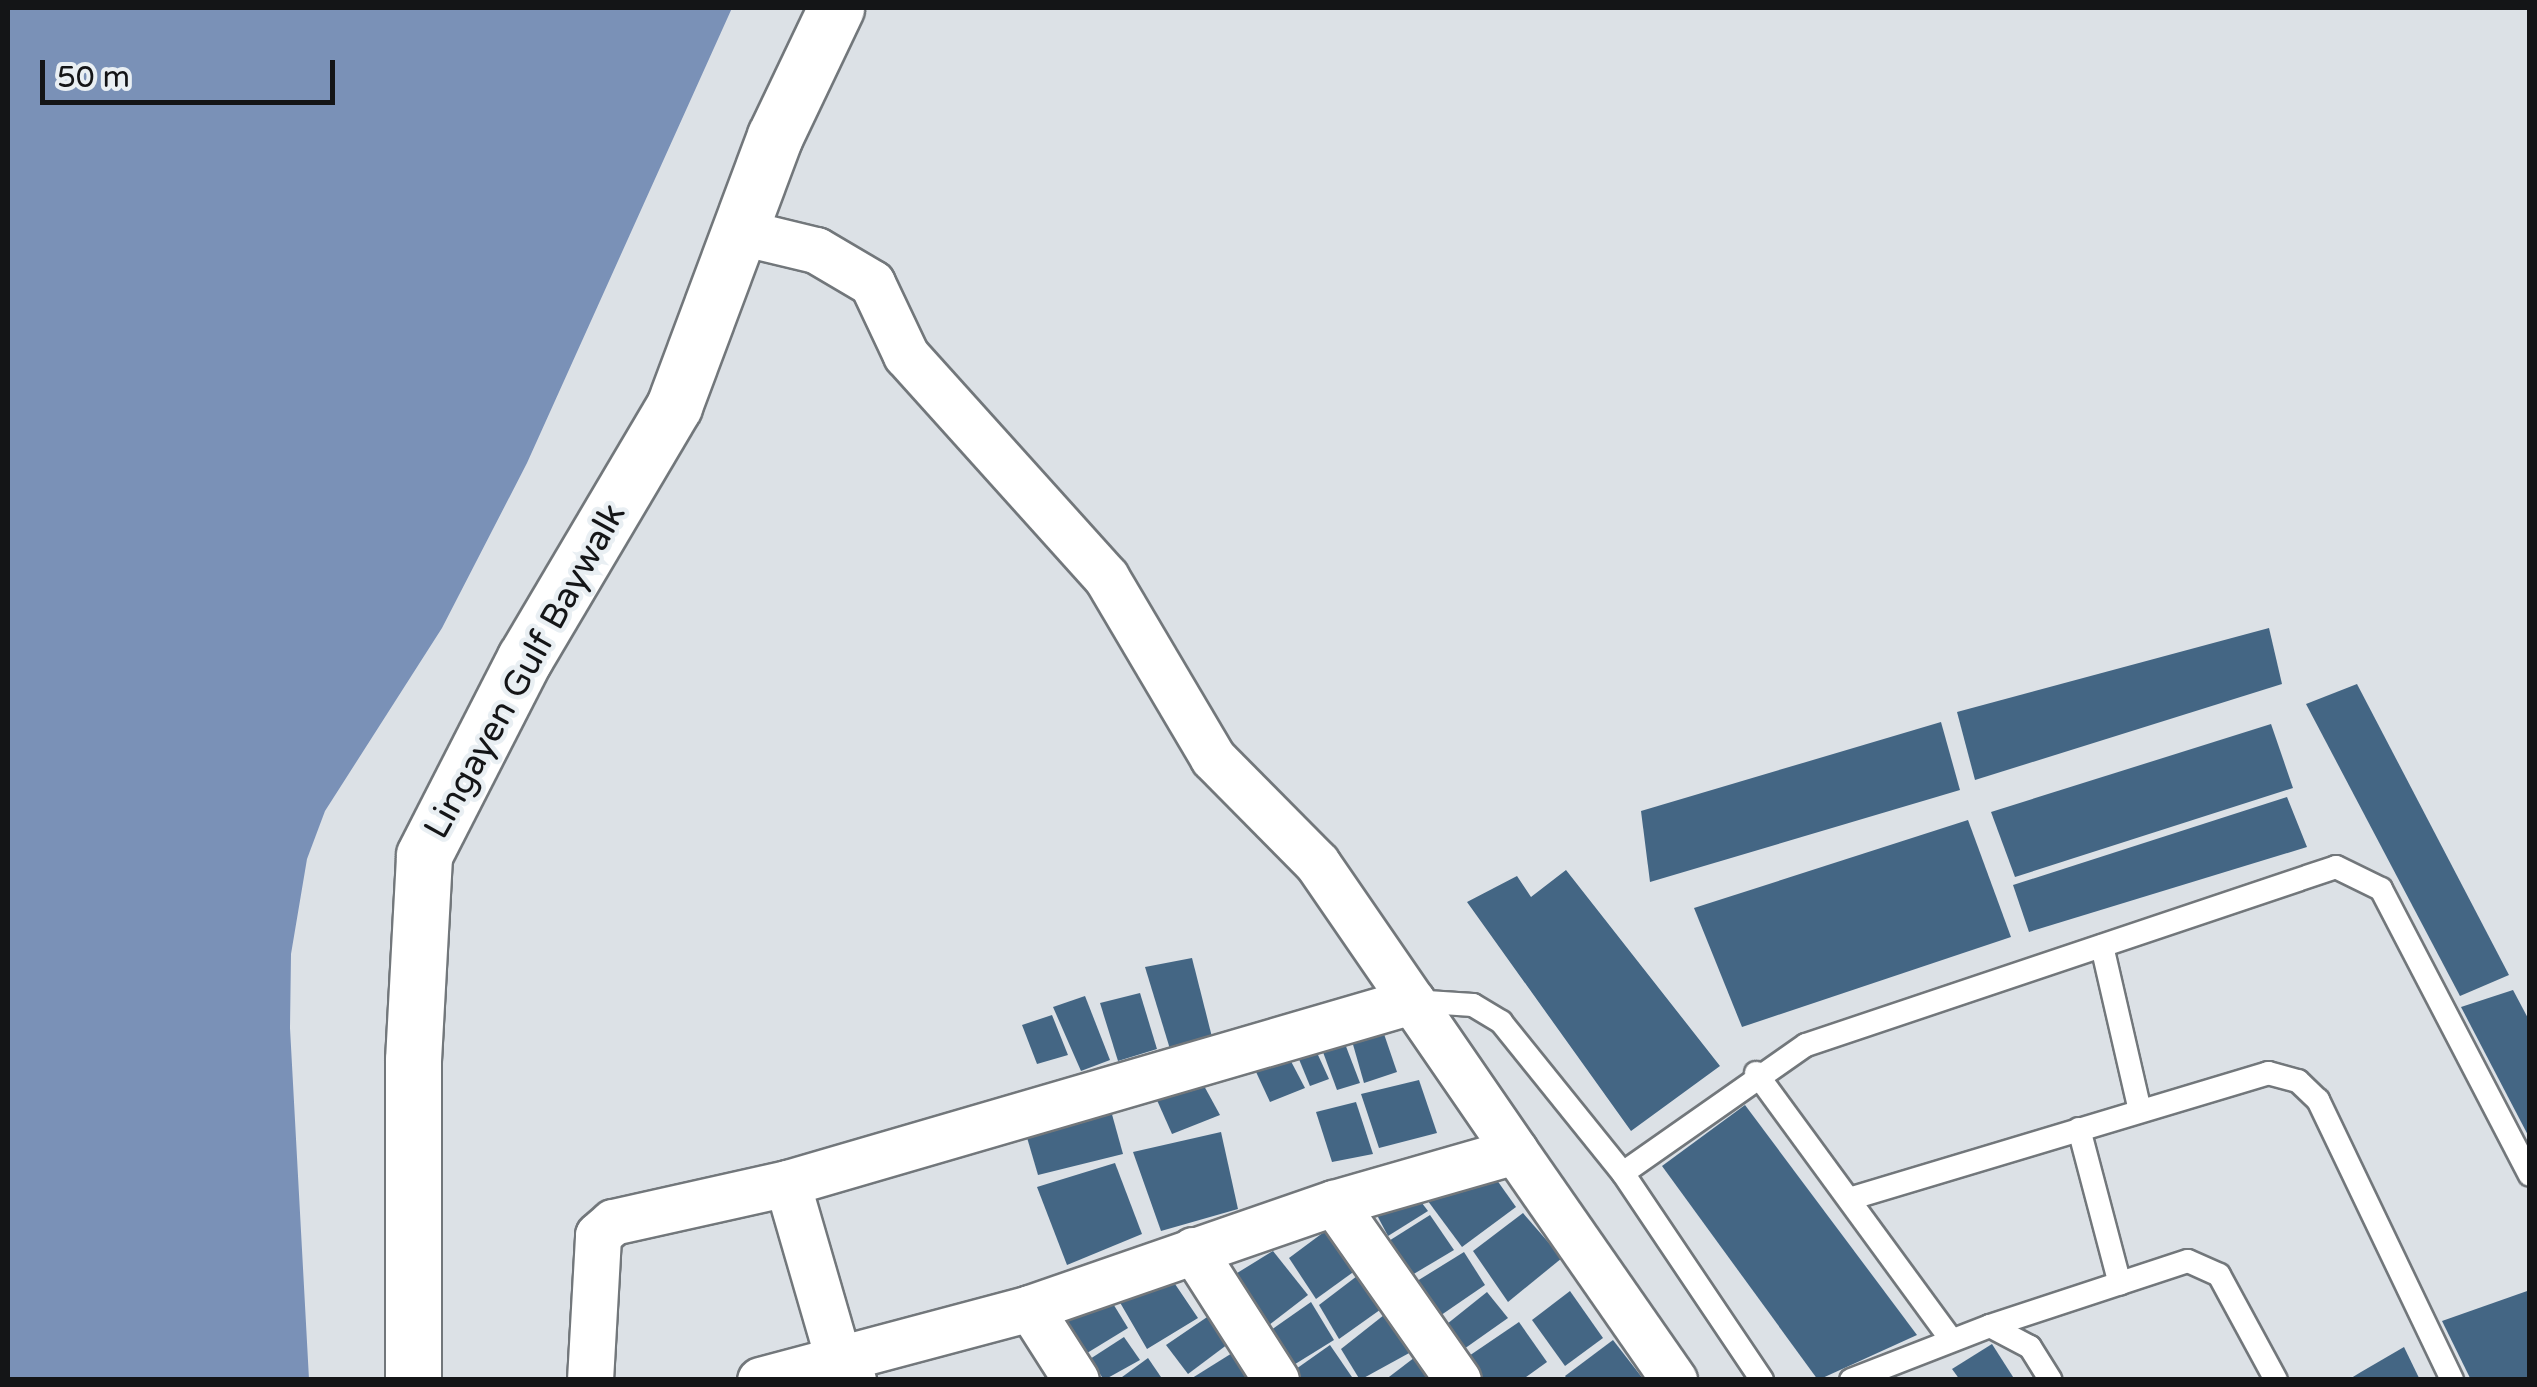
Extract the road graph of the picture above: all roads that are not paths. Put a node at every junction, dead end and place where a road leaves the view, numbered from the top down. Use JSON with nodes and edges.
{"nodes":[{"id":1,"x":836,"y":8,"type":"edge"},
{"id":2,"x":745,"y":233,"type":"junction"},
{"id":3,"x":2102,"y":946,"type":"junction"},
{"id":4,"x":1412,"y":1000,"type":"junction"},
{"id":5,"x":1756,"y":1073,"type":"junction"},
{"id":6,"x":2140,"y":1111,"type":"junction"},
{"id":7,"x":2080,"y":1130,"type":"junction"},
{"id":8,"x":1515,"y":1151,"type":"junction"},
{"id":9,"x":1622,"y":1173,"type":"junction"},
{"id":10,"x":2530,"y":1175,"type":"edge"},
{"id":11,"x":787,"y":1183,"type":"junction"},
{"id":12,"x":1849,"y":1199,"type":"junction"},
{"id":13,"x":1334,"y":1203,"type":"junction"},
{"id":14,"x":1192,"y":1250,"type":"junction"},
{"id":15,"x":2120,"y":1284,"type":"junction"},
{"id":16,"x":1030,"y":1308,"type":"junction"},
{"id":17,"x":1990,"y":1326,"type":"junction"},
{"id":18,"x":1950,"y":1338,"type":"junction"},
{"id":19,"x":845,"y":1369,"type":"edge"},
{"id":20,"x":413,"y":1380,"type":"edge"},
{"id":21,"x":590,"y":1380,"type":"edge"},
{"id":22,"x":760,"y":1380,"type":"edge"},
{"id":23,"x":1076,"y":1380,"type":"edge"},
{"id":24,"x":1276,"y":1380,"type":"edge"},
{"id":25,"x":1458,"y":1380,"type":"edge"},
{"id":26,"x":1674,"y":1380,"type":"edge"},
{"id":27,"x":1762,"y":1380,"type":"edge"},
{"id":28,"x":1851,"y":1380,"type":"edge"},
{"id":29,"x":2051,"y":1380,"type":"edge"},
{"id":30,"x":2276,"y":1380,"type":"edge"},
{"id":31,"x":2452,"y":1380,"type":"edge"}],
"edges":[{"from":1,"to":2,"type":"street","name":"Lingayen Gulf Baywalk"},
{"from":2,"to":4,"type":"street"},
{"from":2,"to":20,"type":"street","name":"Lingayen Gulf Baywalk"},
{"from":3,"to":5,"type":"lane"},
{"from":3,"to":6,"type":"lane"},
{"from":3,"to":10,"type":"lane"},
{"from":4,"to":8,"type":"street"},
{"from":4,"to":9,"type":"lane"},
{"from":4,"to":11,"type":"street"},
{"from":5,"to":9,"type":"lane"},
{"from":5,"to":12,"type":"lane"},
{"from":6,"to":7,"type":"lane"},
{"from":6,"to":31,"type":"lane"},
{"from":7,"to":12,"type":"lane"},
{"from":7,"to":15,"type":"lane"},
{"from":8,"to":13,"type":"street"},
{"from":8,"to":26,"type":"street"},
{"from":9,"to":27,"type":"lane"},
{"from":11,"to":19,"type":"street"},
{"from":11,"to":21,"type":"street"},
{"from":12,"to":18,"type":"lane"},
{"from":13,"to":14,"type":"street"},
{"from":13,"to":25,"type":"street"},
{"from":14,"to":16,"type":"street"},
{"from":14,"to":24,"type":"street"},
{"from":15,"to":17,"type":"lane"},
{"from":15,"to":30,"type":"lane"},
{"from":16,"to":19,"type":"street"},
{"from":16,"to":23,"type":"street"},
{"from":17,"to":18,"type":"lane"},
{"from":17,"to":29,"type":"lane"},
{"from":18,"to":28,"type":"lane"},
{"from":19,"to":22,"type":"street"}]}
